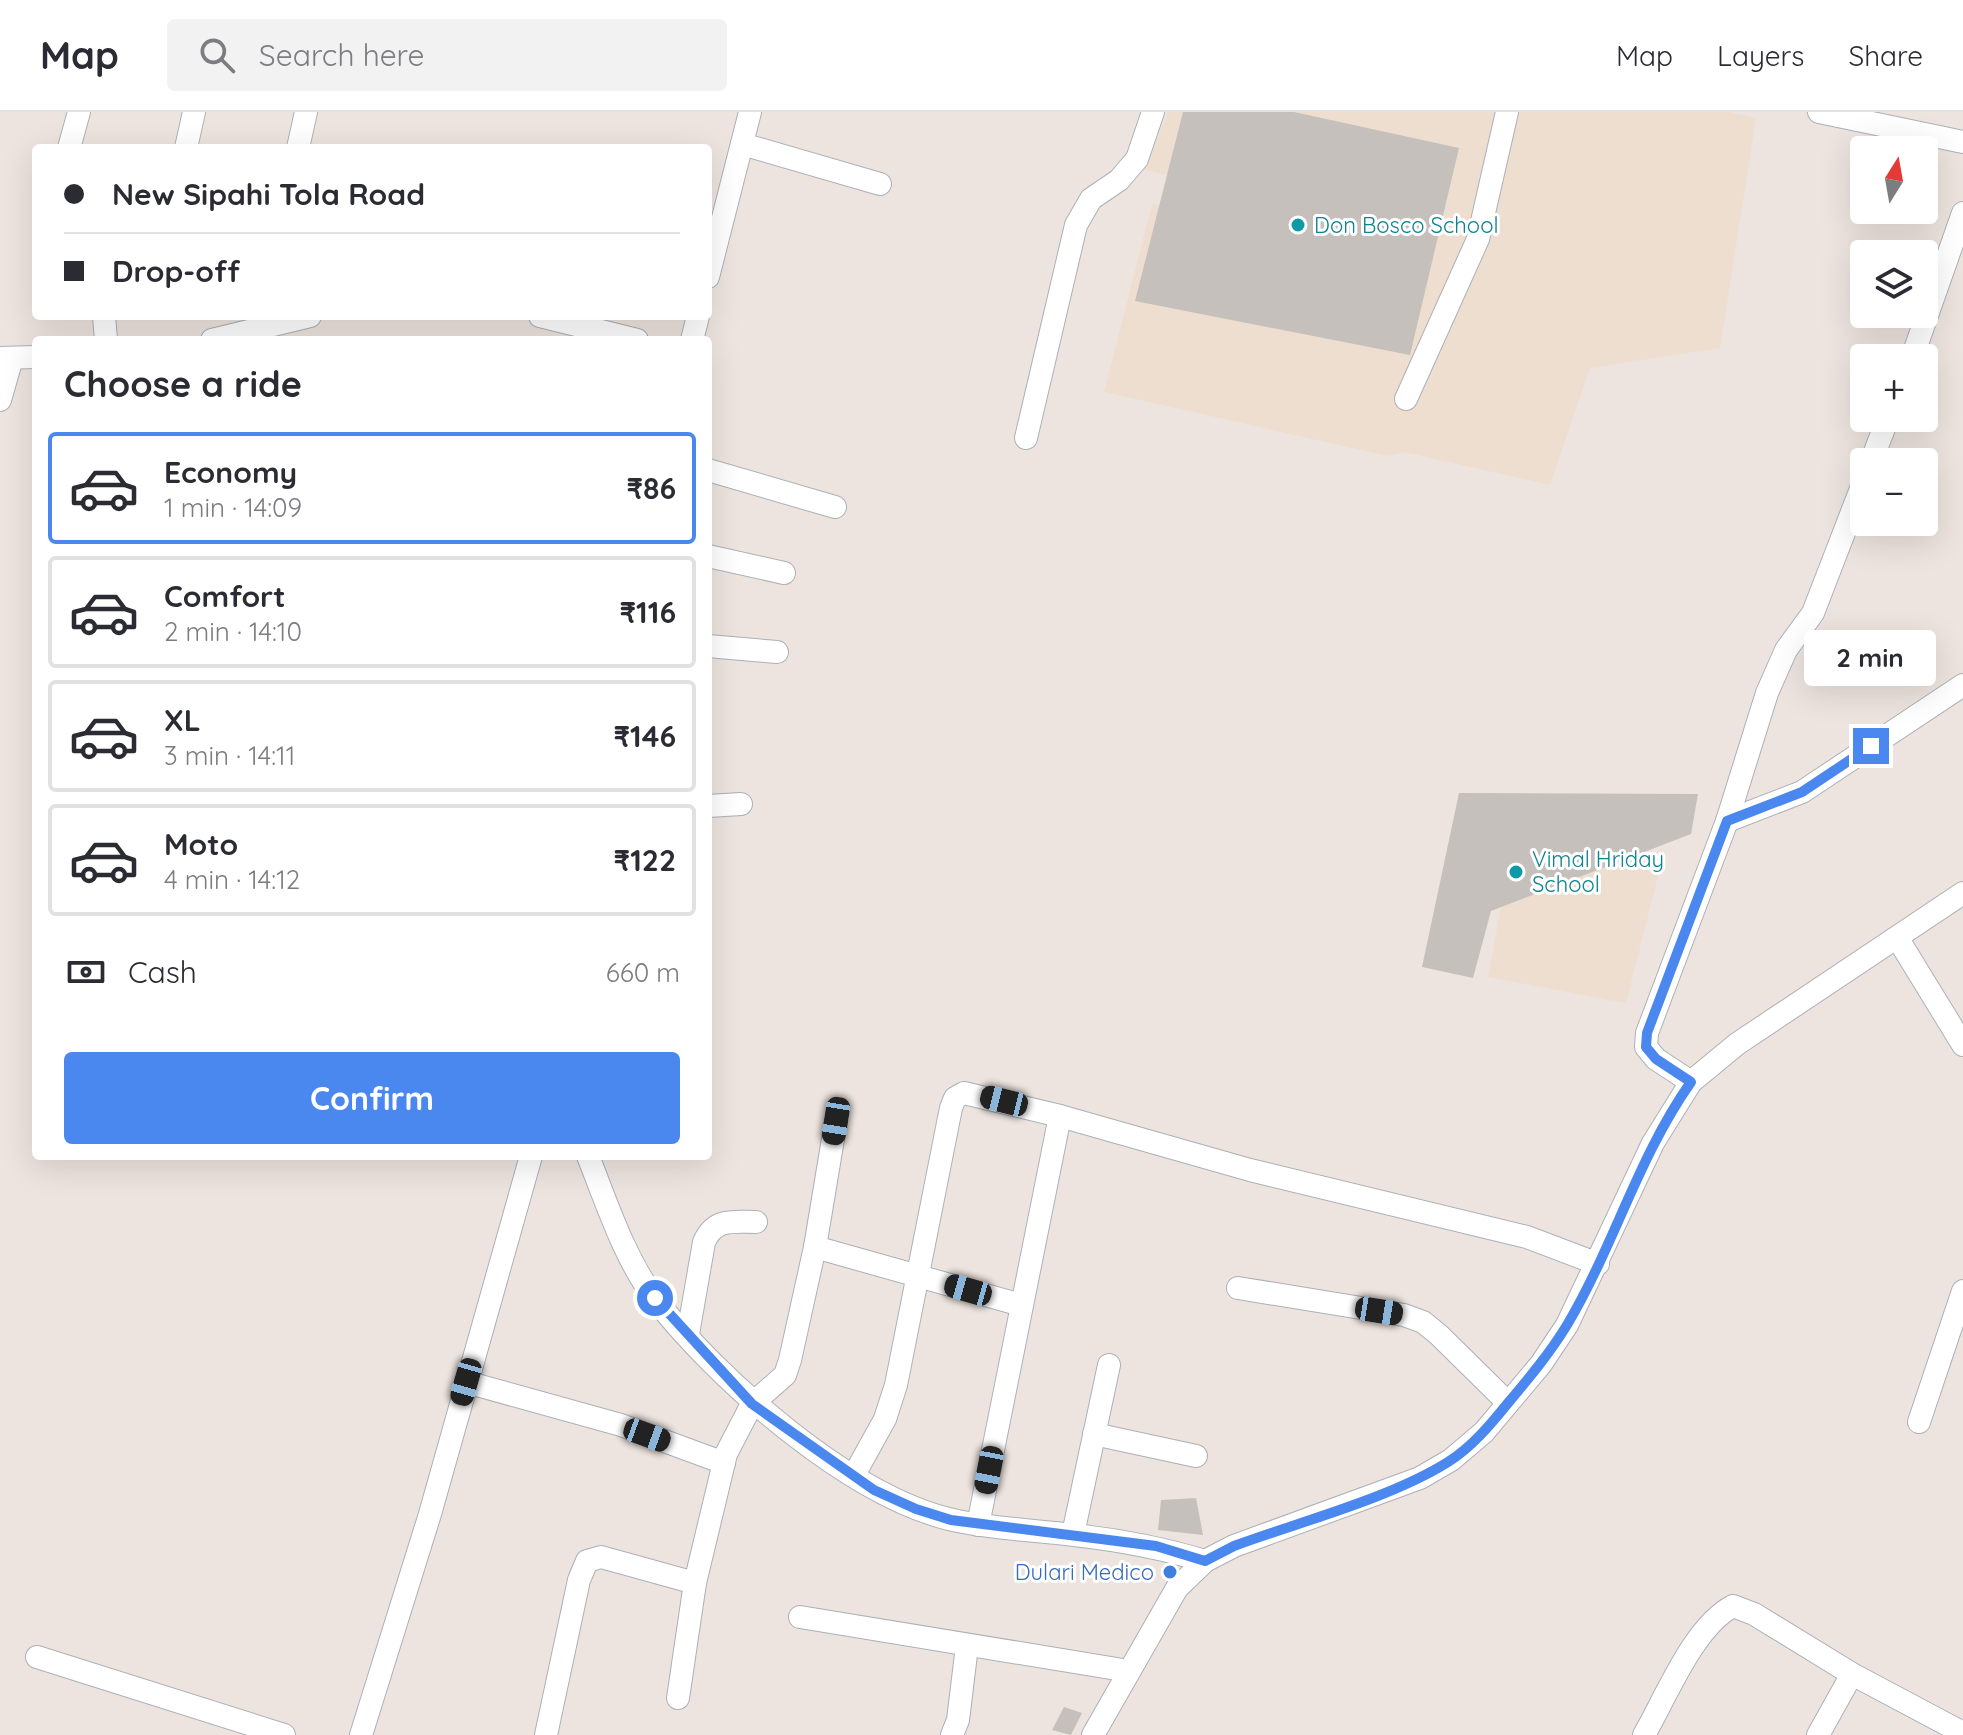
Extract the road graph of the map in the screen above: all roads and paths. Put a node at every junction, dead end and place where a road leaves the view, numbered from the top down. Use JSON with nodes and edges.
{"nodes":[{"id":1,"x":79,"y":112,"type":"edge"},
{"id":2,"x":194,"y":112,"type":"edge"},
{"id":3,"x":306,"y":112,"type":"edge"},
{"id":4,"x":750,"y":112,"type":"edge"},
{"id":5,"x":1153,"y":112,"type":"edge"},
{"id":6,"x":1507,"y":112,"type":"edge"},
{"id":7,"x":1819,"y":112,"type":"edge"},
{"id":8,"x":1963,"y":142,"type":"edge"},
{"id":9,"x":70,"y":144,"type":"edge"},
{"id":10,"x":187,"y":144,"type":"edge"},
{"id":11,"x":299,"y":144,"type":"edge"},
{"id":12,"x":742,"y":144,"type":"junction"},
{"id":13,"x":880,"y":184,"type":"dead end"},
{"id":14,"x":1963,"y":213,"type":"edge"},
{"id":15,"x":712,"y":261,"type":"edge"},
{"id":16,"x":300,"y":320,"type":"edge"},
{"id":17,"x":556,"y":320,"type":"edge"},
{"id":18,"x":262,"y":335,"type":"edge"},
{"id":19,"x":621,"y":336,"type":"edge"},
{"id":20,"x":1917,"y":344,"type":"edge"},
{"id":21,"x":32,"y":357,"type":"edge"},
{"id":22,"x":6,"y":358,"type":"edge"},
{"id":23,"x":1406,"y":399,"type":"dead end"},
{"id":24,"x":0,"y":400,"type":"edge"},
{"id":25,"x":1026,"y":438,"type":"dead end"},
{"id":26,"x":712,"y":471,"type":"edge"},
{"id":27,"x":835,"y":507,"type":"dead end"},
{"id":28,"x":1850,"y":517,"type":"edge"},
{"id":29,"x":712,"y":557,"type":"edge"},
{"id":30,"x":784,"y":573,"type":"dead end"},
{"id":31,"x":712,"y":646,"type":"edge"},
{"id":32,"x":777,"y":652,"type":"dead end"},
{"id":33,"x":1963,"y":685,"type":"edge"},
{"id":34,"x":741,"y":804,"type":"dead end"},
{"id":35,"x":712,"y":806,"type":"edge"},
{"id":36,"x":1727,"y":821,"type":"junction"},
{"id":37,"x":1963,"y":893,"type":"edge"},
{"id":38,"x":1898,"y":939,"type":"junction"},
{"id":39,"x":1963,"y":1045,"type":"edge"},
{"id":40,"x":1691,"y":1082,"type":"junction"},
{"id":41,"x":1060,"y":1116,"type":"junction"},
{"id":42,"x":836,"y":1121,"type":"dead end"},
{"id":43,"x":530,"y":1160,"type":"edge"},
{"id":44,"x":590,"y":1160,"type":"edge"},
{"id":45,"x":756,"y":1222,"type":"dead end"},
{"id":46,"x":815,"y":1247,"type":"junction"},
{"id":47,"x":1598,"y":1264,"type":"junction"},
{"id":48,"x":916,"y":1275,"type":"junction"},
{"id":49,"x":1238,"y":1288,"type":"dead end"},
{"id":50,"x":1963,"y":1291,"type":"edge"},
{"id":51,"x":1021,"y":1305,"type":"junction"},
{"id":52,"x":688,"y":1334,"type":"junction"},
{"id":53,"x":1109,"y":1365,"type":"dead end"},
{"id":54,"x":466,"y":1382,"type":"junction"},
{"id":55,"x":1508,"y":1403,"type":"junction"},
{"id":56,"x":752,"y":1404,"type":"junction"},
{"id":57,"x":1919,"y":1422,"type":"dead end"},
{"id":58,"x":1094,"y":1434,"type":"junction"},
{"id":59,"x":1196,"y":1456,"type":"dead end"},
{"id":60,"x":724,"y":1463,"type":"junction"},
{"id":61,"x":854,"y":1475,"type":"junction"},
{"id":62,"x":978,"y":1525,"type":"junction"},
{"id":63,"x":1073,"y":1534,"type":"junction"},
{"id":64,"x":1205,"y":1561,"type":"junction"},
{"id":65,"x":695,"y":1583,"type":"junction"},
{"id":66,"x":800,"y":1617,"type":"dead end"},
{"id":67,"x":967,"y":1646,"type":"junction"},
{"id":68,"x":37,"y":1657,"type":"dead end"},
{"id":69,"x":1129,"y":1671,"type":"junction"},
{"id":70,"x":1852,"y":1674,"type":"junction"},
{"id":71,"x":678,"y":1698,"type":"dead end"},
{"id":72,"x":1963,"y":1733,"type":"edge"},
{"id":73,"x":284,"y":1735,"type":"edge"},
{"id":74,"x":361,"y":1735,"type":"edge"},
{"id":75,"x":546,"y":1735,"type":"edge"},
{"id":76,"x":952,"y":1735,"type":"edge"},
{"id":77,"x":1093,"y":1735,"type":"edge"},
{"id":78,"x":1644,"y":1735,"type":"edge"},
{"id":79,"x":1818,"y":1735,"type":"edge"}],
"edges":[{"from":1,"to":9,"type":"street"},
{"from":2,"to":10,"type":"street"},
{"from":3,"to":11,"type":"street"},
{"from":4,"to":12,"type":"street"},
{"from":5,"to":25,"type":"street"},
{"from":6,"to":23,"type":"street"},
{"from":7,"to":8,"type":"street"},
{"from":12,"to":13,"type":"street"},
{"from":12,"to":15,"type":"street"},
{"from":14,"to":20,"type":"street"},
{"from":16,"to":18,"type":"street"},
{"from":17,"to":19,"type":"street"},
{"from":21,"to":22,"type":"street"},
{"from":22,"to":24,"type":"street"},
{"from":26,"to":27,"type":"street"},
{"from":28,"to":36,"type":"street"},
{"from":29,"to":30,"type":"street"},
{"from":31,"to":32,"type":"street"},
{"from":33,"to":36,"type":"street"},
{"from":34,"to":35,"type":"street"},
{"from":36,"to":40,"type":"street"},
{"from":37,"to":38,"type":"street"},
{"from":38,"to":39,"type":"street"},
{"from":38,"to":40,"type":"street"},
{"from":40,"to":47,"type":"street"},
{"from":41,"to":47,"type":"street"},
{"from":41,"to":48,"type":"street"},
{"from":41,"to":51,"type":"street"},
{"from":42,"to":46,"type":"street"},
{"from":43,"to":54,"type":"street"},
{"from":44,"to":52,"type":"street"},
{"from":45,"to":52,"type":"street"},
{"from":46,"to":48,"type":"street"},
{"from":46,"to":56,"type":"street"},
{"from":47,"to":55,"type":"street"},
{"from":48,"to":51,"type":"street"},
{"from":48,"to":61,"type":"street"},
{"from":49,"to":55,"type":"street"},
{"from":50,"to":57,"type":"street"},
{"from":51,"to":62,"type":"street"},
{"from":52,"to":56,"type":"street"},
{"from":53,"to":58,"type":"street"},
{"from":54,"to":60,"type":"street"},
{"from":54,"to":74,"type":"street"},
{"from":55,"to":64,"type":"street"},
{"from":56,"to":60,"type":"street"},
{"from":56,"to":61,"type":"street"},
{"from":58,"to":59,"type":"street"},
{"from":58,"to":63,"type":"street"},
{"from":60,"to":65,"type":"street"},
{"from":61,"to":62,"type":"street"},
{"from":62,"to":63,"type":"street"},
{"from":63,"to":64,"type":"street"},
{"from":64,"to":69,"type":"street"},
{"from":65,"to":71,"type":"street"},
{"from":65,"to":75,"type":"street"},
{"from":66,"to":67,"type":"street"},
{"from":67,"to":69,"type":"street"},
{"from":67,"to":76,"type":"street"},
{"from":68,"to":73,"type":"street"},
{"from":69,"to":77,"type":"street"},
{"from":70,"to":72,"type":"street"},
{"from":70,"to":78,"type":"street"},
{"from":70,"to":79,"type":"street"}]}
